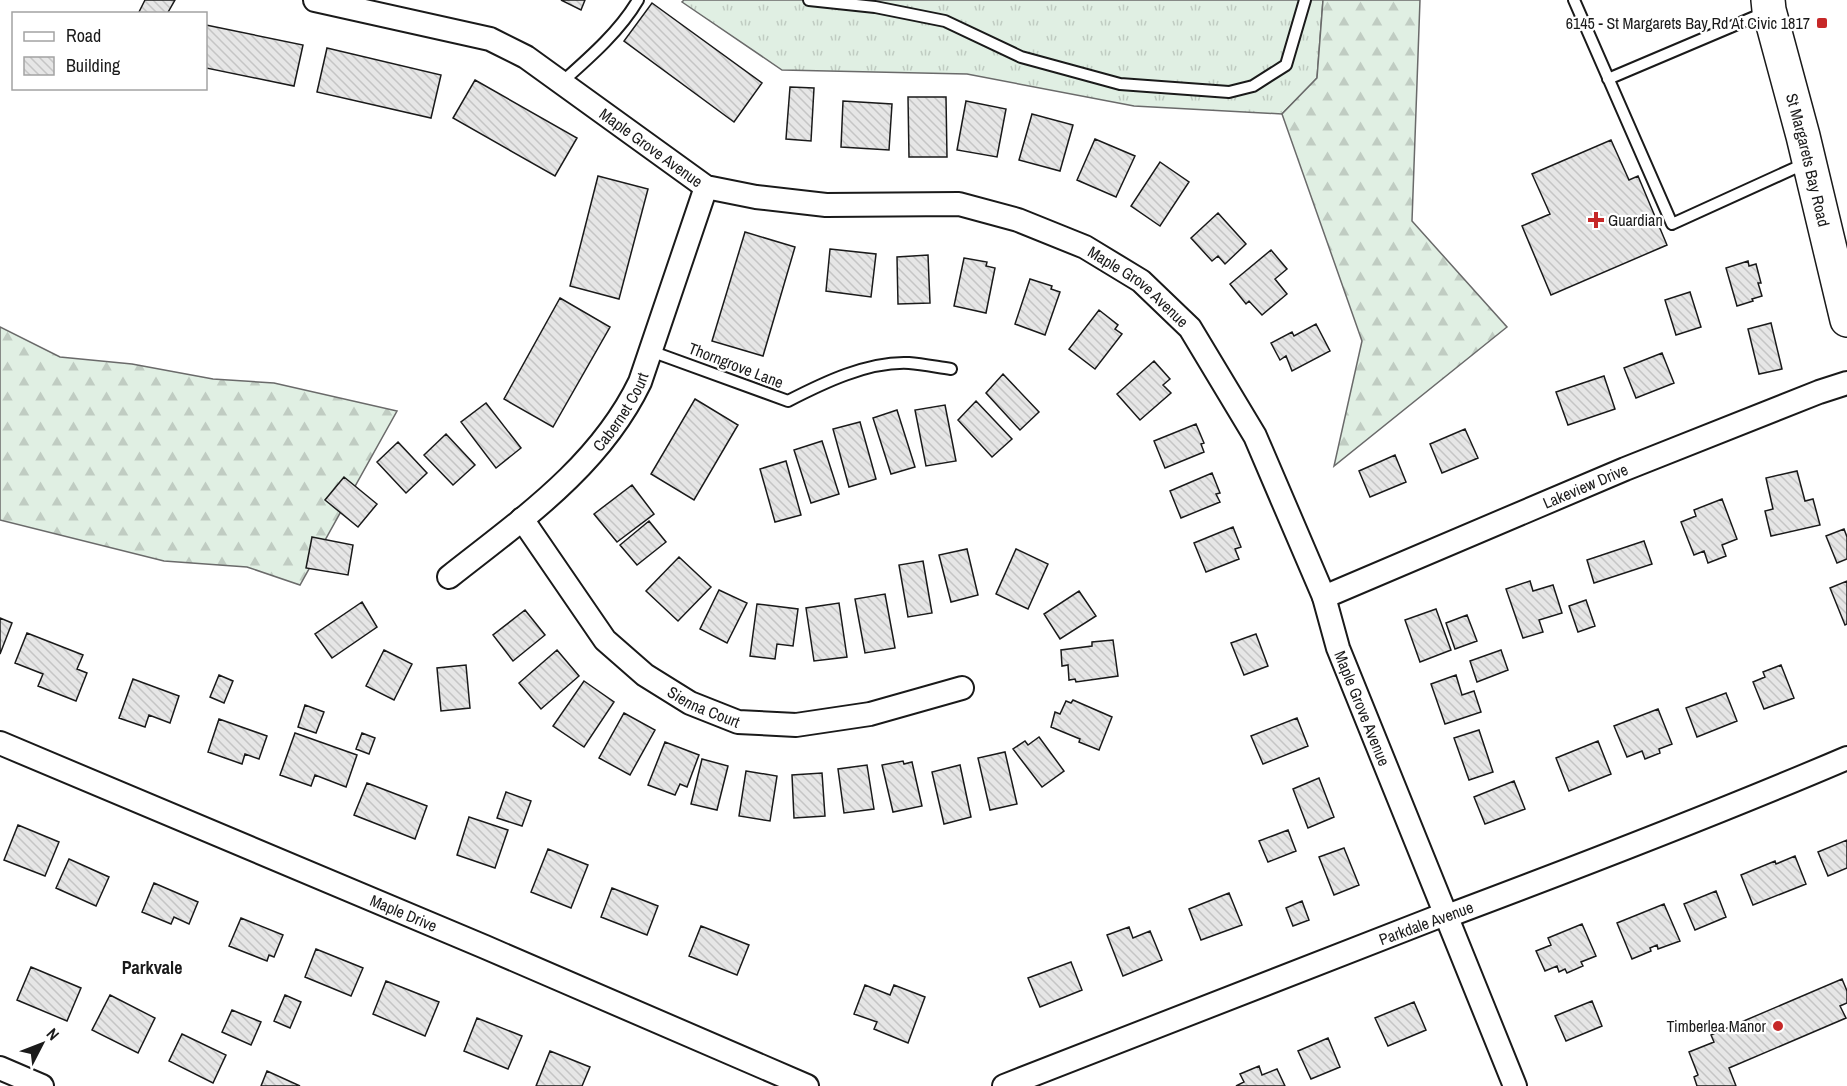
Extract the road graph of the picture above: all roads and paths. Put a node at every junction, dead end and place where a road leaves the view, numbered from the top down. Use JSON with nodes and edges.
{"nodes":[{"id":1,"x":315,"y":0,"type":"edge"},
{"id":2,"x":638,"y":0,"type":"edge"},
{"id":3,"x":809,"y":0,"type":"edge"},
{"id":4,"x":1305,"y":0,"type":"edge"},
{"id":5,"x":1574,"y":0,"type":"edge"},
{"id":6,"x":1768,"y":5,"type":"edge"},
{"id":7,"x":1608,"y":79,"type":"junction"},
{"id":8,"x":562,"y":82,"type":"junction"},
{"id":9,"x":1809,"y":162,"type":"junction"},
{"id":10,"x":706,"y":186,"type":"junction"},
{"id":11,"x":1847,"y":320,"type":"edge"},
{"id":12,"x":653,"y":344,"type":"junction"},
{"id":13,"x":951,"y":369,"type":"dead end"},
{"id":14,"x":1847,"y":383,"type":"edge"},
{"id":15,"x":522,"y":519,"type":"junction"},
{"id":16,"x":448,"y":577,"type":"dead end"},
{"id":17,"x":1324,"y":597,"type":"junction"},
{"id":18,"x":962,"y":688,"type":"dead end"},
{"id":19,"x":0,"y":743,"type":"edge"},
{"id":20,"x":1847,"y":758,"type":"edge"},
{"id":21,"x":1445,"y":914,"type":"junction"},
{"id":22,"x":0,"y":1068,"type":"edge"},
{"id":23,"x":42,"y":1086,"type":"edge"},
{"id":24,"x":807,"y":1086,"type":"edge"},
{"id":25,"x":1004,"y":1086,"type":"edge"},
{"id":26,"x":1515,"y":1086,"type":"edge"}],
"edges":[{"from":1,"to":8,"type":"street","name":"Maple Grove Avenue"},
{"from":2,"to":8,"type":"lane"},
{"from":3,"to":4,"type":"lane"},
{"from":5,"to":7,"type":"lane"},
{"from":6,"to":7,"type":"lane"},
{"from":6,"to":9,"type":"main road","name":"St Margarets Bay Road"},
{"from":7,"to":9,"type":"lane"},
{"from":8,"to":10,"type":"street","name":"Maple Grove Avenue"},
{"from":9,"to":11,"type":"main road","name":"St Margarets Bay Road"},
{"from":10,"to":12,"type":"street","name":"Cabernet Court"},
{"from":10,"to":17,"type":"street","name":"Maple Grove Avenue"},
{"from":12,"to":13,"type":"lane","name":"Thorngrove Lane"},
{"from":12,"to":15,"type":"street","name":"Cabernet Court"},
{"from":14,"to":17,"type":"street","name":"Lakeview Drive"},
{"from":15,"to":16,"type":"street","name":"Cabernet Court"},
{"from":15,"to":18,"type":"street","name":"Sienna Court"},
{"from":17,"to":21,"type":"street","name":"Maple Grove Avenue"},
{"from":19,"to":24,"type":"street","name":"Maple Drive"},
{"from":20,"to":21,"type":"street","name":"Parkdale Avenue"},
{"from":21,"to":25,"type":"street","name":"Parkdale Avenue"},
{"from":21,"to":26,"type":"street","name":"Maple Grove Avenue"},
{"from":22,"to":23,"type":"street"}]}
